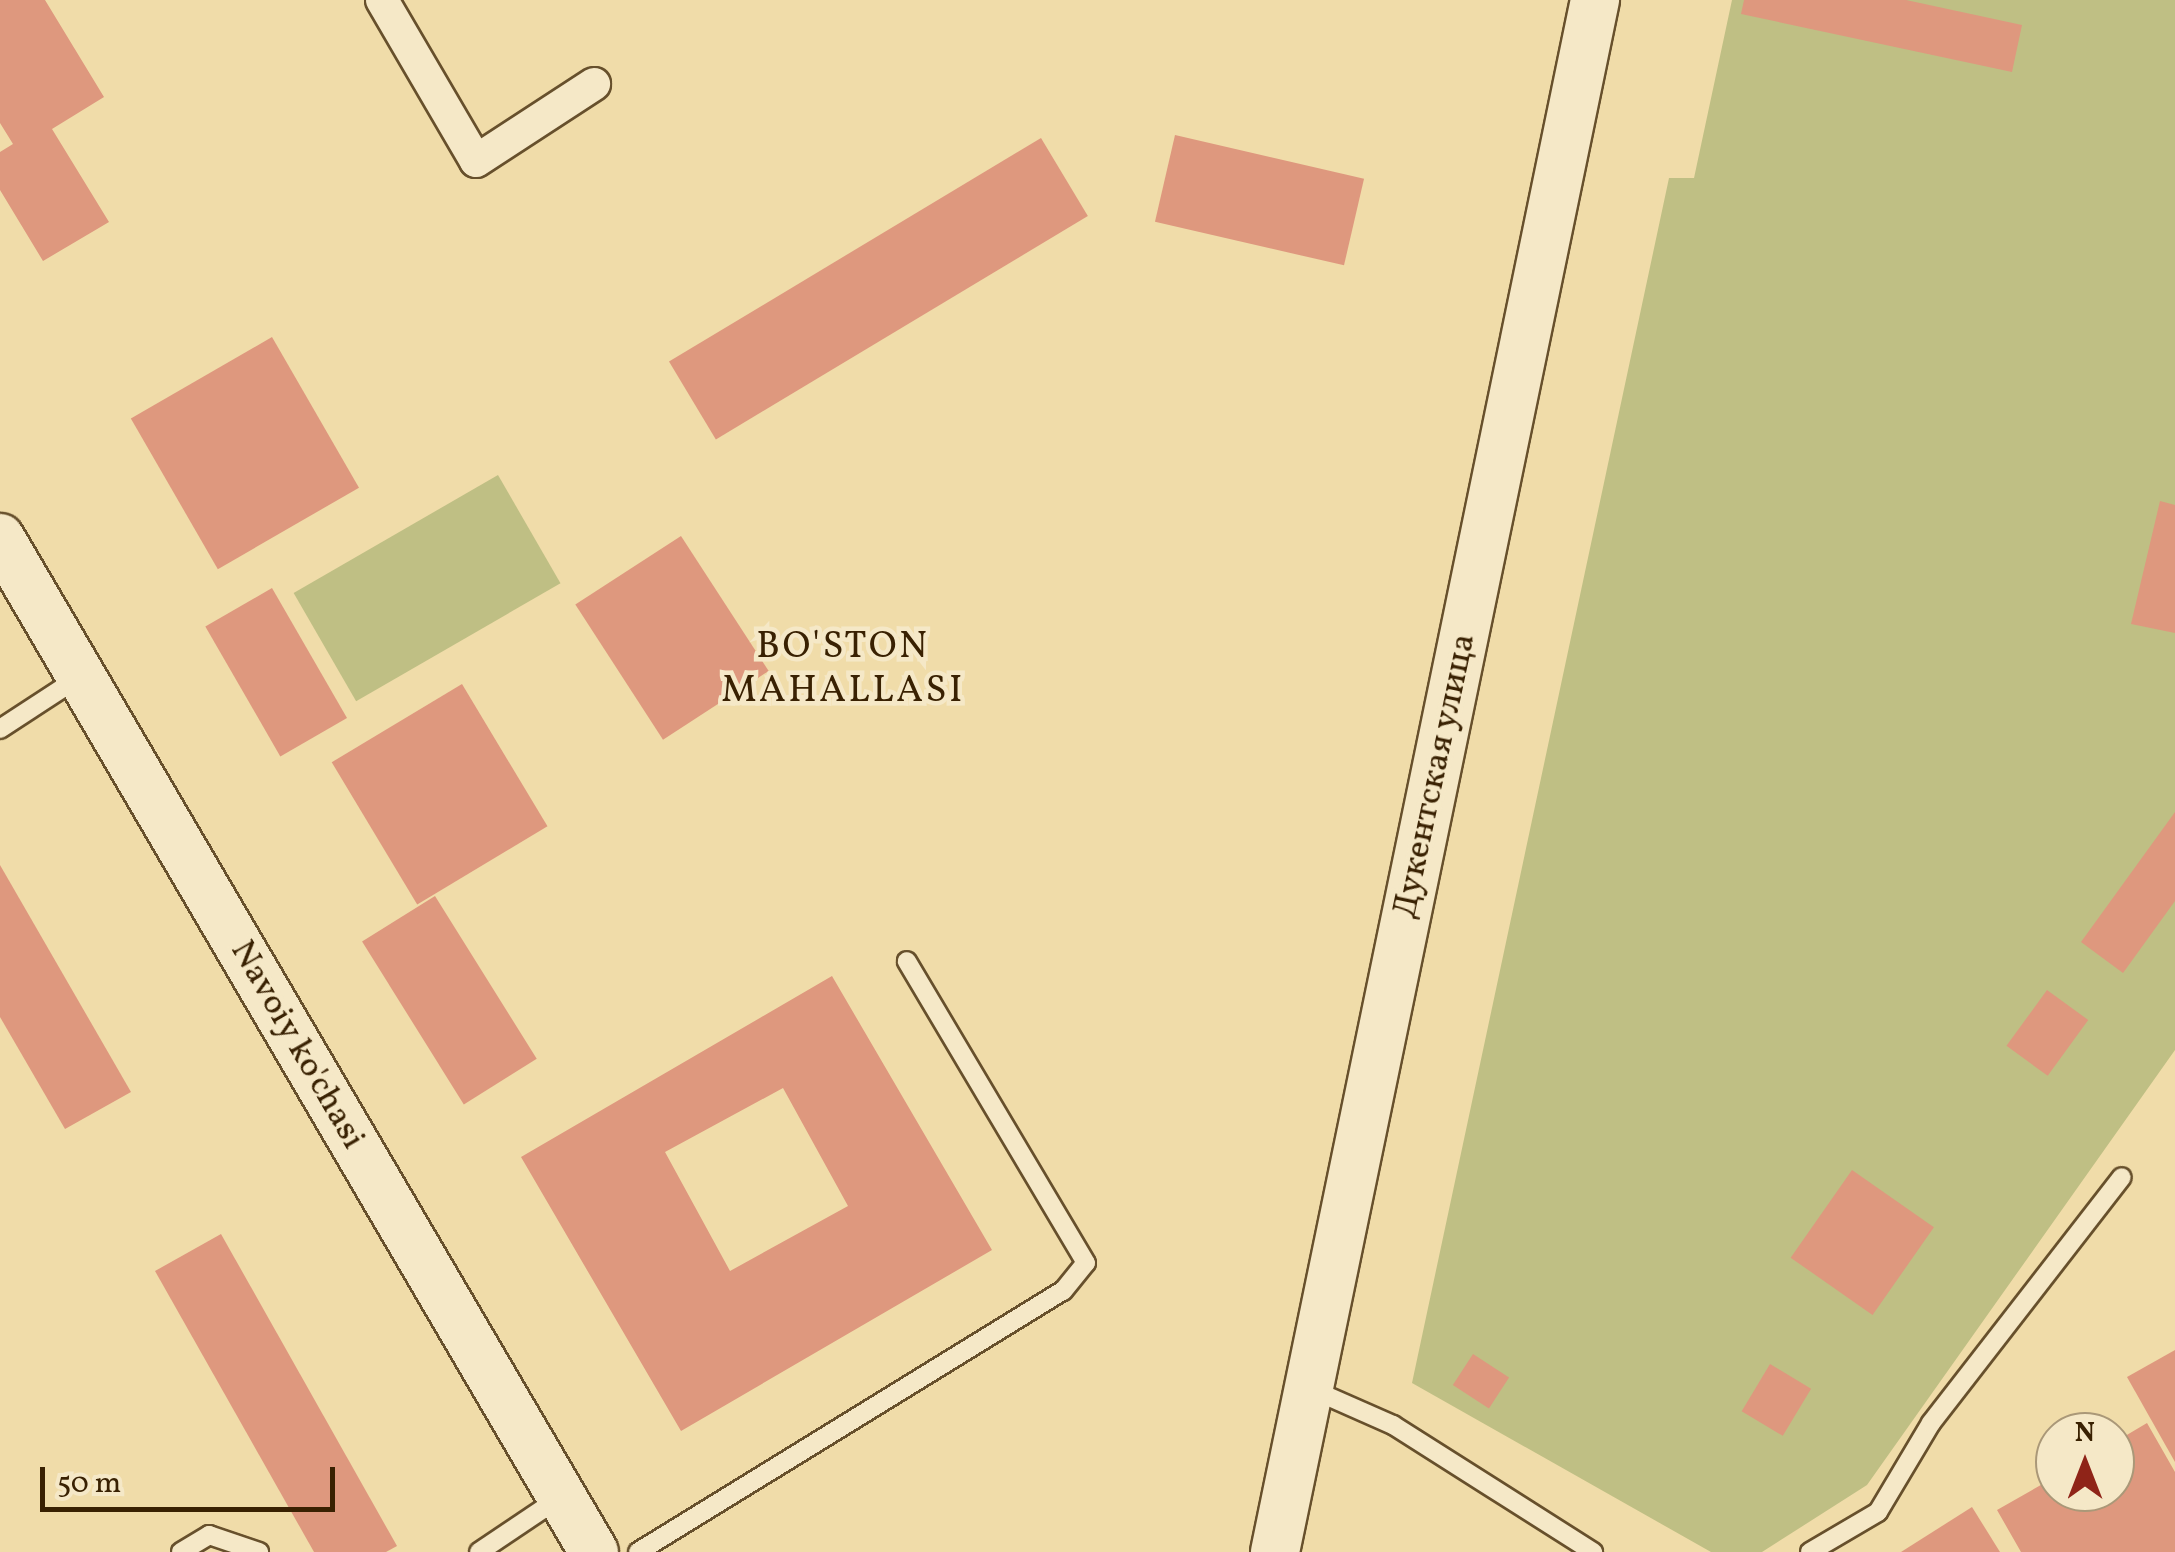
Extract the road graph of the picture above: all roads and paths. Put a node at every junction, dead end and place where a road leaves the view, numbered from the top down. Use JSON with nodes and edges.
{"nodes":[{"id":1,"x":382,"y":0,"type":"edge"},
{"id":2,"x":1595,"y":0,"type":"edge"},
{"id":3,"x":594,"y":84,"type":"dead end"},
{"id":4,"x":0,"y":538,"type":"edge"},
{"id":5,"x":81,"y":676,"type":"junction"},
{"id":6,"x":0,"y":729,"type":"edge"},
{"id":7,"x":907,"y":961,"type":"dead end"},
{"id":8,"x":2122,"y":1177,"type":"dead end"},
{"id":9,"x":1309,"y":1388,"type":"junction"},
{"id":10,"x":562,"y":1497,"type":"junction"},
{"id":11,"x":180,"y":1552,"type":"edge"},
{"id":12,"x":259,"y":1552,"type":"edge"},
{"id":13,"x":479,"y":1552,"type":"edge"},
{"id":14,"x":594,"y":1552,"type":"edge"},
{"id":15,"x":638,"y":1552,"type":"edge"},
{"id":16,"x":1275,"y":1552,"type":"edge"},
{"id":17,"x":1594,"y":1552,"type":"edge"},
{"id":18,"x":1810,"y":1552,"type":"edge"}],
"edges":[{"from":1,"to":3,"type":"street"},
{"from":2,"to":9,"type":"main road","name":"Дукентская улица"},
{"from":4,"to":5,"type":"main road","name":"Navoiy ko'chasi"},
{"from":5,"to":6,"type":"lane"},
{"from":5,"to":10,"type":"main road","name":"Navoiy ko'chasi"},
{"from":7,"to":15,"type":"lane"},
{"from":8,"to":18,"type":"lane"},
{"from":9,"to":16,"type":"main road","name":"Дукентская улица"},
{"from":9,"to":17,"type":"lane"},
{"from":10,"to":13,"type":"lane"},
{"from":10,"to":14,"type":"main road","name":"Navoiy ko'chasi"},
{"from":11,"to":12,"type":"lane"}]}
